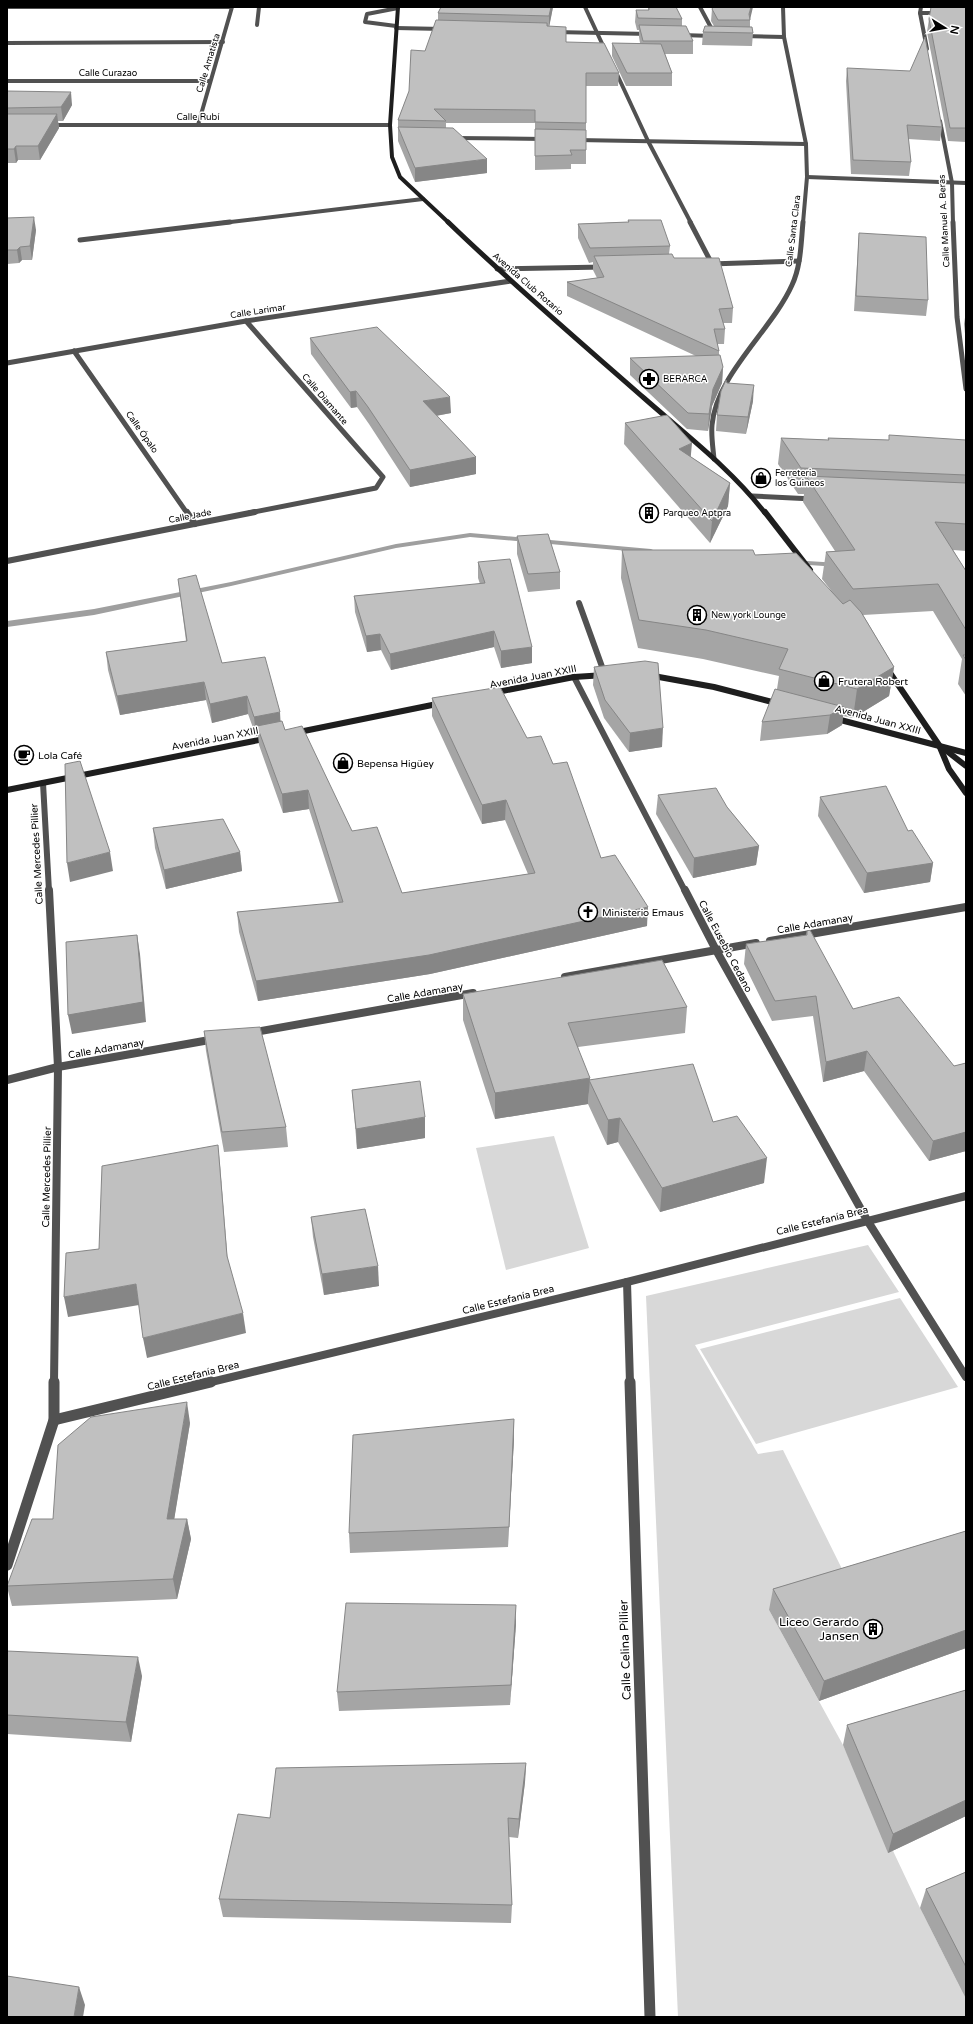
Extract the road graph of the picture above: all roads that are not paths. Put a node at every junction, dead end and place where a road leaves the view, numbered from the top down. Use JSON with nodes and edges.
{"nodes":[{"id":1,"x":7,"y":7,"type":"edge"},
{"id":2,"x":232,"y":7,"type":"edge"},
{"id":3,"x":259,"y":7,"type":"edge"},
{"id":4,"x":585,"y":7,"type":"edge"},
{"id":5,"x":700,"y":7,"type":"edge"},
{"id":6,"x":783,"y":7,"type":"edge"},
{"id":7,"x":921,"y":7,"type":"edge"},
{"id":8,"x":398,"y":8,"type":"edge"},
{"id":9,"x":920,"y":13,"type":"junction"},
{"id":10,"x":943,"y":14,"type":"edge"},
{"id":11,"x":257,"y":26,"type":"dead end"},
{"id":12,"x":396,"y":27,"type":"junction"},
{"id":13,"x":450,"y":29,"type":"edge"},
{"id":14,"x":551,"y":32,"type":"edge"},
{"id":15,"x":597,"y":33,"type":"junction"},
{"id":16,"x":652,"y":34,"type":"edge"},
{"id":17,"x":676,"y":35,"type":"edge"},
{"id":18,"x":715,"y":36,"type":"junction"},
{"id":19,"x":723,"y":36,"type":"edge"},
{"id":20,"x":738,"y":36,"type":"edge"},
{"id":21,"x":784,"y":37,"type":"junction"},
{"id":22,"x":222,"y":42,"type":"junction"},
{"id":23,"x":7,"y":43,"type":"edge"},
{"id":24,"x":927,"y":52,"type":"edge"},
{"id":25,"x":608,"y":54,"type":"edge"},
{"id":26,"x":611,"y":62,"type":"edge"},
{"id":27,"x":7,"y":81,"type":"edge"},
{"id":28,"x":210,"y":81,"type":"junction"},
{"id":29,"x":939,"y":113,"type":"edge"},
{"id":30,"x":47,"y":124,"type":"edge"},
{"id":31,"x":198,"y":125,"type":"junction"},
{"id":32,"x":390,"y":125,"type":"junction"},
{"id":33,"x":390,"y":137,"type":"junction"},
{"id":34,"x":398,"y":137,"type":"edge"},
{"id":35,"x":452,"y":138,"type":"edge"},
{"id":36,"x":554,"y":140,"type":"edge"},
{"id":37,"x":570,"y":140,"type":"edge"},
{"id":38,"x":648,"y":141,"type":"junction"},
{"id":39,"x":806,"y":144,"type":"junction"},
{"id":40,"x":807,"y":177,"type":"junction"},
{"id":41,"x":952,"y":183,"type":"junction"},
{"id":42,"x":966,"y":183,"type":"edge"},
{"id":43,"x":423,"y":199,"type":"junction"},
{"id":44,"x":80,"y":240,"type":"dead end"},
{"id":45,"x":799,"y":261,"type":"junction"},
{"id":46,"x":704,"y":264,"type":"edge"},
{"id":47,"x":712,"y":264,"type":"junction"},
{"id":48,"x":609,"y":267,"type":"edge"},
{"id":49,"x":497,"y":270,"type":"junction"},
{"id":50,"x":512,"y":281,"type":"junction"},
{"id":51,"x":246,"y":321,"type":"junction"},
{"id":52,"x":74,"y":351,"type":"junction"},
{"id":53,"x":7,"y":363,"type":"edge"},
{"id":54,"x":966,"y":389,"type":"edge"},
{"id":55,"x":714,"y":459,"type":"junction"},
{"id":56,"x":376,"y":488,"type":"joint"},
{"id":57,"x":752,"y":496,"type":"junction"},
{"id":58,"x":823,"y":499,"type":"edge"},
{"id":59,"x":195,"y":524,"type":"junction"},
{"id":60,"x":7,"y":560,"type":"edge"},
{"id":61,"x":814,"y":575,"type":"edge"},
{"id":62,"x":579,"y":603,"type":"dead end"},
{"id":63,"x":880,"y":660,"type":"edge"},
{"id":64,"x":640,"y":674,"type":"edge"},
{"id":65,"x":609,"y":675,"type":"joint"},
{"id":66,"x":574,"y":677,"type":"junction"},
{"id":67,"x":481,"y":696,"type":"edge"},
{"id":68,"x":450,"y":702,"type":"edge"},
{"id":69,"x":789,"y":706,"type":"edge"},
{"id":70,"x":826,"y":716,"type":"edge"},
{"id":71,"x":286,"y":734,"type":"edge"},
{"id":72,"x":278,"y":736,"type":"edge"},
{"id":73,"x":939,"y":745,"type":"junction"},
{"id":74,"x":966,"y":753,"type":"edge"},
{"id":75,"x":966,"y":766,"type":"edge"},
{"id":76,"x":43,"y":783,"type":"junction"},
{"id":77,"x":7,"y":790,"type":"edge"},
{"id":78,"x":966,"y":793,"type":"edge"},
{"id":79,"x":966,"y":907,"type":"edge"},
{"id":80,"x":716,"y":950,"type":"junction"},
{"id":81,"x":559,"y":978,"type":"edge"},
{"id":82,"x":481,"y":992,"type":"edge"},
{"id":83,"x":238,"y":1035,"type":"edge"},
{"id":84,"x":223,"y":1038,"type":"edge"},
{"id":85,"x":58,"y":1067,"type":"junction"},
{"id":86,"x":7,"y":1080,"type":"edge"},
{"id":87,"x":966,"y":1196,"type":"edge"},
{"id":88,"x":867,"y":1220,"type":"junction"},
{"id":89,"x":627,"y":1282,"type":"junction"},
{"id":90,"x":966,"y":1378,"type":"edge"},
{"id":91,"x":54,"y":1420,"type":"junction"},
{"id":92,"x":7,"y":1566,"type":"edge"},
{"id":93,"x":650,"y":2017,"type":"edge"}],
"edges":[{"from":1,"to":2,"type":"street"},
{"from":2,"to":22,"type":"street","name":"Calle Amatista"},
{"from":3,"to":11,"type":"street"},
{"from":4,"to":15,"type":"street"},
{"from":5,"to":18,"type":"street"},
{"from":6,"to":21,"type":"street","name":"Calle Santa Clara"},
{"from":7,"to":9,"type":"street"},
{"from":8,"to":12,"type":"main road","name":"Avenida Club Rotario"},
{"from":8,"to":12,"type":"street"},
{"from":9,"to":10,"type":"street"},
{"from":9,"to":24,"type":"street"},
{"from":12,"to":13,"type":"street"},
{"from":12,"to":32,"type":"main road","name":"Avenida Club Rotario"},
{"from":14,"to":15,"type":"street"},
{"from":15,"to":16,"type":"street"},
{"from":15,"to":25,"type":"street"},
{"from":17,"to":18,"type":"street"},
{"from":18,"to":19,"type":"street"},
{"from":20,"to":21,"type":"street"},
{"from":21,"to":39,"type":"street","name":"Calle Santa Clara"},
{"from":22,"to":23,"type":"street"},
{"from":22,"to":28,"type":"street","name":"Calle Amatista"},
{"from":26,"to":38,"type":"street"},
{"from":27,"to":28,"type":"street","name":"Calle Curazao"},
{"from":28,"to":31,"type":"street","name":"Calle Amatista"},
{"from":29,"to":41,"type":"street","name":"Calle Manuel A. Beras"},
{"from":30,"to":31,"type":"street","name":"Calle Rubí"},
{"from":31,"to":32,"type":"street","name":"Calle Rubí"},
{"from":32,"to":33,"type":"main road","name":"Avenida Club Rotario"},
{"from":33,"to":34,"type":"street"},
{"from":33,"to":43,"type":"main road","name":"Avenida Club Rotario"},
{"from":35,"to":36,"type":"street"},
{"from":37,"to":38,"type":"street"},
{"from":38,"to":39,"type":"street"},
{"from":38,"to":47,"type":"street"},
{"from":39,"to":40,"type":"street","name":"Calle Santa Clara"},
{"from":40,"to":41,"type":"street"},
{"from":40,"to":45,"type":"street","name":"Calle Santa Clara"},
{"from":41,"to":42,"type":"street"},
{"from":41,"to":54,"type":"street","name":"Calle Manuel A. Beras"},
{"from":43,"to":44,"type":"street"},
{"from":43,"to":49,"type":"main road","name":"Avenida Club Rotario"},
{"from":45,"to":47,"type":"street"},
{"from":45,"to":55,"type":"street","name":"Calle Santa Clara"},
{"from":46,"to":47,"type":"street"},
{"from":48,"to":49,"type":"street"},
{"from":49,"to":50,"type":"main road","name":"Avenida Club Rotario"},
{"from":50,"to":51,"type":"street","name":"Calle Larimar"},
{"from":50,"to":55,"type":"main road","name":"Avenida Club Rotario"},
{"from":51,"to":52,"type":"street","name":"Calle Larimar"},
{"from":51,"to":56,"type":"street","name":"Calle Diamante"},
{"from":52,"to":53,"type":"street","name":"Calle Larimar"},
{"from":52,"to":59,"type":"street","name":"Calle Ópalo"},
{"from":55,"to":57,"type":"main road","name":"Avenida Club Rotario"},
{"from":56,"to":59,"type":"street","name":"Calle Jade"},
{"from":57,"to":58,"type":"street"},
{"from":57,"to":61,"type":"main road","name":"Avenida Club Rotario"},
{"from":59,"to":60,"type":"street","name":"Calle Jade"},
{"from":62,"to":65,"type":"street"},
{"from":63,"to":73,"type":"main road"},
{"from":64,"to":69,"type":"main road"},
{"from":65,"to":66,"type":"main road","name":"Avenida Juan XXIII"},
{"from":66,"to":67,"type":"main road","name":"Avenida Juan XXIII"},
{"from":66,"to":80,"type":"street","name":"Calle Eusebio Cedano"},
{"from":68,"to":71,"type":"main road"},
{"from":70,"to":73,"type":"main road","name":"Avenida Juan XXIII"},
{"from":72,"to":76,"type":"main road","name":"Avenida Juan XXIII"},
{"from":73,"to":74,"type":"main road","name":"Avenida Juan XXIII"},
{"from":73,"to":75,"type":"main road"},
{"from":73,"to":78,"type":"main road"},
{"from":76,"to":77,"type":"main road","name":"Avenida Juan XXIII"},
{"from":76,"to":85,"type":"street","name":"Calle Mercedes Pillier"},
{"from":79,"to":80,"type":"street","name":"Calle Adamanay"},
{"from":80,"to":81,"type":"street","name":"Calle Adamanay"},
{"from":80,"to":88,"type":"street","name":"Calle Eusebio Cedano"},
{"from":82,"to":83,"type":"street","name":"Calle Adamanay"},
{"from":84,"to":85,"type":"street","name":"Calle Adamanay"},
{"from":85,"to":86,"type":"street","name":"Calle Adamanay"},
{"from":85,"to":91,"type":"street","name":"Calle Mercedes Pillier"},
{"from":87,"to":88,"type":"street","name":"Calle Estefanía Brea"},
{"from":88,"to":89,"type":"street","name":"Calle Estefanía Brea"},
{"from":88,"to":90,"type":"street","name":"Calle Eusebio Cedano"},
{"from":89,"to":91,"type":"street","name":"Calle Estefanía Brea"},
{"from":89,"to":93,"type":"street","name":"Calle Celina Pillier"},
{"from":91,"to":92,"type":"street","name":"Calle Mercedes Pillier"}]}
